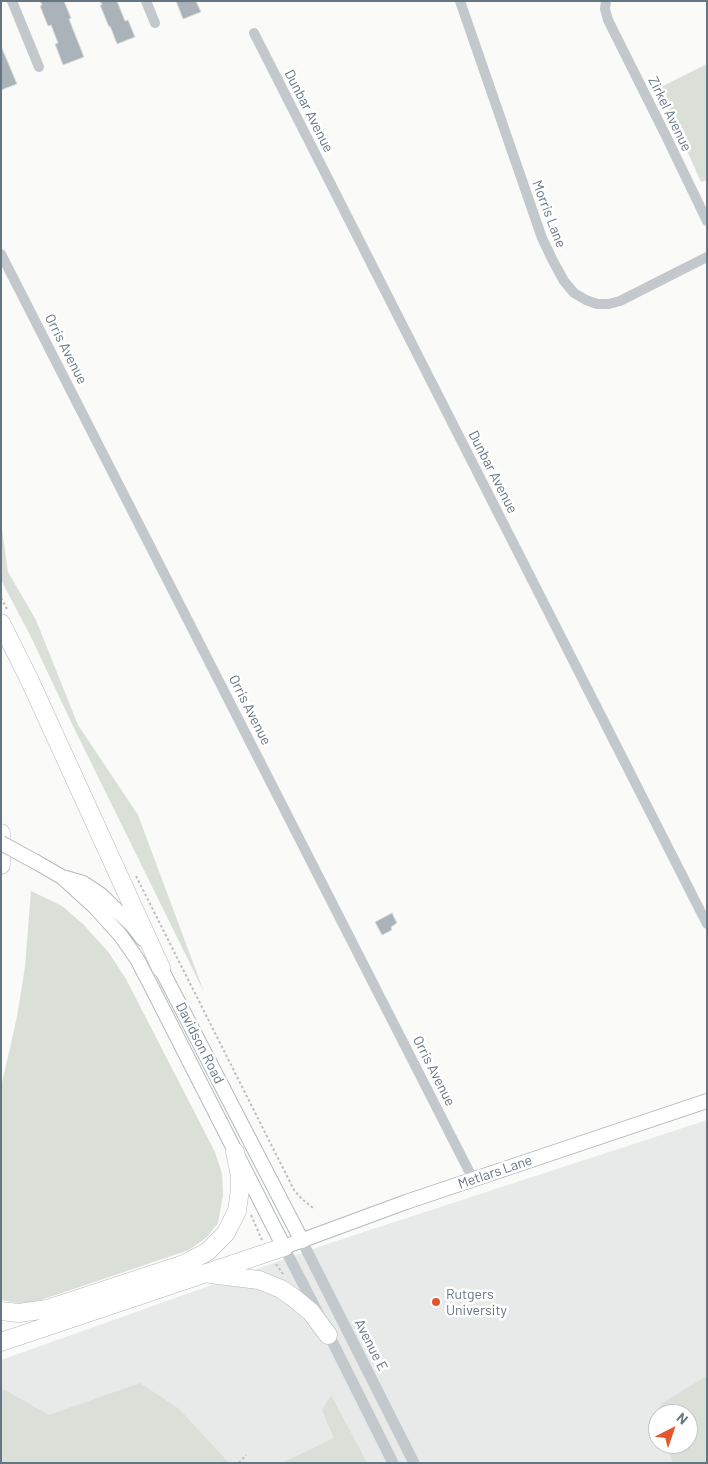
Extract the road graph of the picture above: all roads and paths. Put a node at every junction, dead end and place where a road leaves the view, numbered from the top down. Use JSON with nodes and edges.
{"nodes":[{"id":1,"x":12,"y":1,"type":"edge"},
{"id":2,"x":146,"y":1,"type":"edge"},
{"id":3,"x":460,"y":1,"type":"edge"},
{"id":4,"x":606,"y":1,"type":"edge"},
{"id":5,"x":155,"y":23,"type":"dead end"},
{"id":6,"x":254,"y":32,"type":"dead end"},
{"id":7,"x":39,"y":67,"type":"dead end"},
{"id":8,"x":707,"y":221,"type":"edge"},
{"id":9,"x":1,"y":254,"type":"edge"},
{"id":10,"x":707,"y":256,"type":"edge"},
{"id":11,"x":1,"y":598,"type":"edge"},
{"id":12,"x":5,"y":618,"type":"edge"},
{"id":13,"x":1,"y":833,"type":"edge"},
{"id":14,"x":1,"y":843,"type":"edge"},
{"id":15,"x":1,"y":865,"type":"edge"},
{"id":16,"x":133,"y":870,"type":"dead end"},
{"id":17,"x":62,"y":877,"type":"junction"},
{"id":18,"x":707,"y":924,"type":"edge"},
{"id":19,"x":161,"y":968,"type":"junction"},
{"id":20,"x":707,"y":1101,"type":"edge"},
{"id":21,"x":235,"y":1152,"type":"junction"},
{"id":22,"x":474,"y":1179,"type":"junction"},
{"id":23,"x":313,"y":1208,"type":"dead end"},
{"id":24,"x":250,"y":1213,"type":"dead end"},
{"id":25,"x":302,"y":1241,"type":"junction"},
{"id":26,"x":265,"y":1247,"type":"dead end"},
{"id":27,"x":284,"y":1247,"type":"junction"},
{"id":28,"x":276,"y":1264,"type":"dead end"},
{"id":29,"x":204,"y":1274,"type":"junction"},
{"id":30,"x":287,"y":1281,"type":"dead end"},
{"id":31,"x":1,"y":1311,"type":"edge"},
{"id":32,"x":328,"y":1334,"type":"junction"},
{"id":33,"x":1,"y":1342,"type":"edge"},
{"id":34,"x":246,"y":1455,"type":"dead end"},
{"id":35,"x":239,"y":1463,"type":"edge"},
{"id":36,"x":393,"y":1463,"type":"edge"},
{"id":37,"x":414,"y":1463,"type":"edge"}],
"edges":[{"from":1,"to":7,"type":"street"},
{"from":2,"to":5,"type":"street"},
{"from":3,"to":10,"type":"street","name":"Morris Lane"},
{"from":4,"to":8,"type":"street","name":"Zirkel Avenue"},
{"from":6,"to":18,"type":"street","name":"Dunbar Avenue"},
{"from":9,"to":22,"type":"street","name":"Orris Avenue"},
{"from":11,"to":12,"type":"path"},
{"from":12,"to":19,"type":"highway"},
{"from":13,"to":15,"type":"highway"},
{"from":14,"to":17,"type":"main road","name":"Davidson Road","bridge":true},
{"from":16,"to":23,"type":"path"},
{"from":17,"to":19,"type":"main road","name":"Davidson Road"},
{"from":17,"to":21,"type":"main road","name":"Davidson Road"},
{"from":19,"to":25,"type":"main road","name":"Davidson Road"},
{"from":20,"to":22,"type":"main road","name":"Metlars Lane"},
{"from":21,"to":27,"type":"main road","name":"Davidson Road"},
{"from":21,"to":31,"type":"highway"},
{"from":22,"to":25,"type":"main road","name":"Metlars Lane"},
{"from":24,"to":26,"type":"path"},
{"from":25,"to":27,"type":"main road","name":"Metlars Lane"},
{"from":25,"to":37,"type":"street","name":"Avenue E"},
{"from":27,"to":29,"type":"highway"},
{"from":27,"to":32,"type":"street"},
{"from":28,"to":30,"type":"path"},
{"from":29,"to":32,"type":"highway"},
{"from":29,"to":33,"type":"highway"},
{"from":32,"to":36,"type":"street"},
{"from":34,"to":35,"type":"path"}]}
